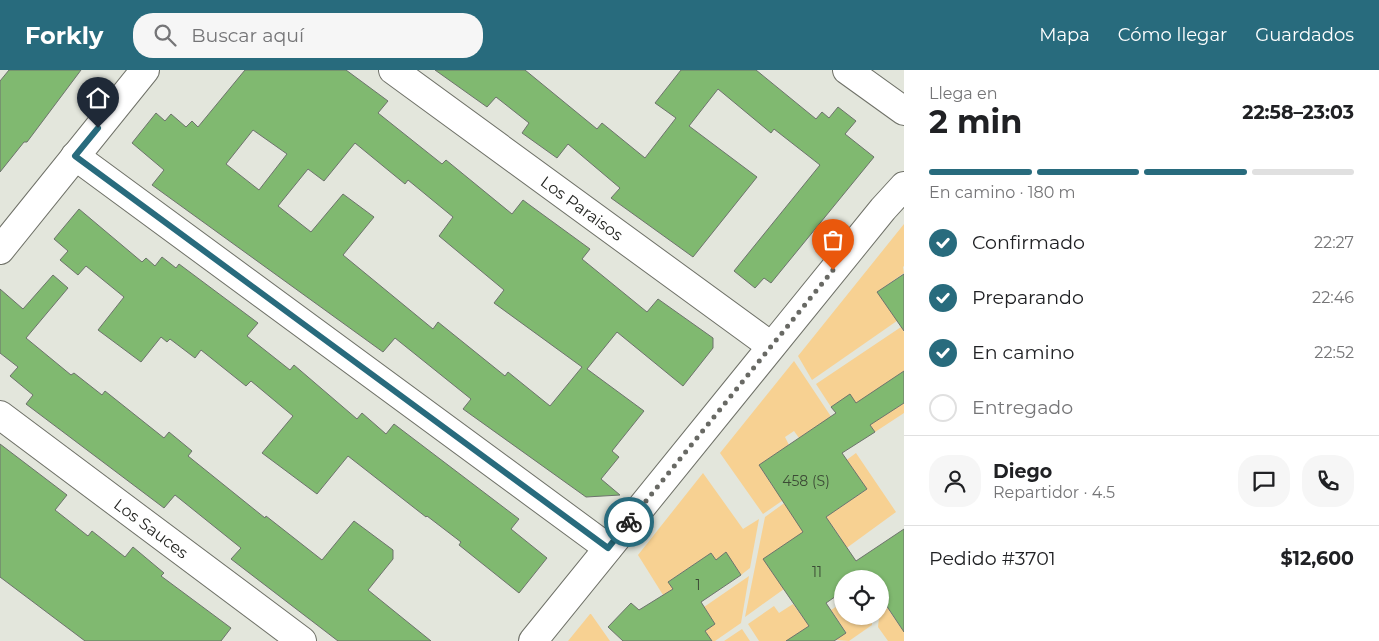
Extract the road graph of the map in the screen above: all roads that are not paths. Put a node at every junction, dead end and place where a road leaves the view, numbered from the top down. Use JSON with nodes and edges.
{"nodes":[{"id":1,"x":144,"y":70,"type":"edge"},
{"id":2,"x":393,"y":70,"type":"edge"},
{"id":3,"x":847,"y":70,"type":"edge"},
{"id":4,"x":904,"y":111,"type":"edge"},
{"id":5,"x":75,"y":156,"type":"junction"},
{"id":6,"x":904,"y":186,"type":"edge"},
{"id":7,"x":0,"y":250,"type":"edge"},
{"id":8,"x":772,"y":346,"type":"junction"},
{"id":9,"x":0,"y":415,"type":"edge"},
{"id":10,"x":608,"y":548,"type":"junction"},
{"id":11,"x":302,"y":641,"type":"edge"},
{"id":12,"x":533,"y":641,"type":"edge"}],
"edges":[{"from":1,"to":5,"type":"street"},
{"from":2,"to":8,"type":"street","name":"Los Paraisos"},
{"from":3,"to":4,"type":"street"},
{"from":5,"to":7,"type":"street"},
{"from":5,"to":10,"type":"street"},
{"from":6,"to":8,"type":"street"},
{"from":8,"to":10,"type":"street"},
{"from":9,"to":11,"type":"street","name":"Los Sauces"},
{"from":10,"to":12,"type":"street"}]}
